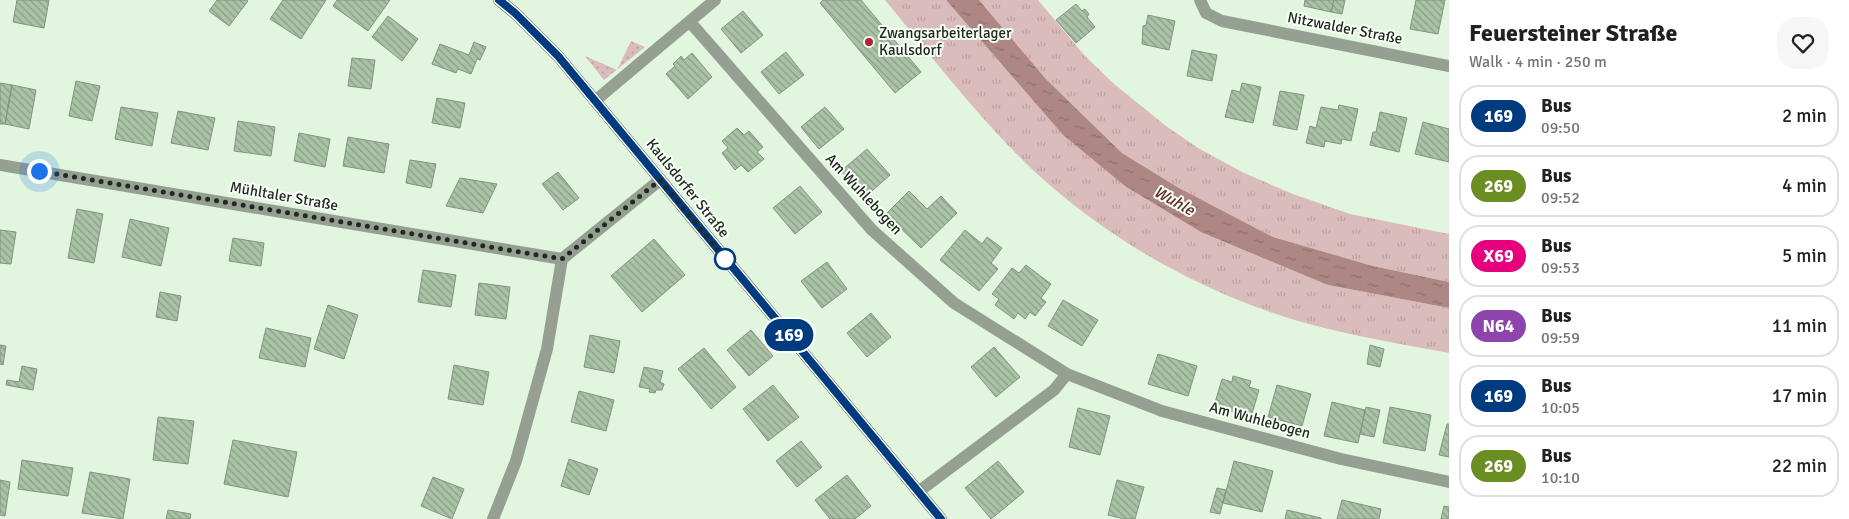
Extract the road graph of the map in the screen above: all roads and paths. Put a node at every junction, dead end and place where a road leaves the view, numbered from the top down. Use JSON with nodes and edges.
{"nodes":[{"id":1,"x":499,"y":0,"type":"edge"},
{"id":2,"x":714,"y":0,"type":"edge"},
{"id":3,"x":1200,"y":0,"type":"edge"},
{"id":4,"x":690,"y":22,"type":"junction"},
{"id":5,"x":1449,"y":66,"type":"edge"},
{"id":6,"x":596,"y":100,"type":"junction"},
{"id":7,"x":0,"y":165,"type":"edge"},
{"id":8,"x":660,"y":180,"type":"junction"},
{"id":9,"x":562,"y":259,"type":"junction"},
{"id":10,"x":1067,"y":374,"type":"junction"},
{"id":11,"x":1449,"y":482,"type":"edge"},
{"id":12,"x":918,"y":492,"type":"junction"},
{"id":13,"x":493,"y":519,"type":"edge"},
{"id":14,"x":941,"y":519,"type":"edge"}],
"edges":[{"from":1,"to":6,"type":"main road","name":"Kaulsdorfer Straße"},
{"from":2,"to":4,"type":"street"},
{"from":3,"to":5,"type":"street","name":"Nitzwalder Straße"},
{"from":4,"to":6,"type":"street"},
{"from":4,"to":10,"type":"street","name":"Am Wuhlebogen"},
{"from":6,"to":8,"type":"main road","name":"Kaulsdorfer Straße"},
{"from":7,"to":9,"type":"street","name":"Mühltaler Straße"},
{"from":8,"to":9,"type":"street"},
{"from":8,"to":12,"type":"main road","name":"Kaulsdorfer Straße"},
{"from":9,"to":13,"type":"street"},
{"from":10,"to":11,"type":"street","name":"Am Wuhlebogen"},
{"from":10,"to":12,"type":"street"},
{"from":12,"to":14,"type":"main road","name":"Kaulsdorfer Straße"}]}
